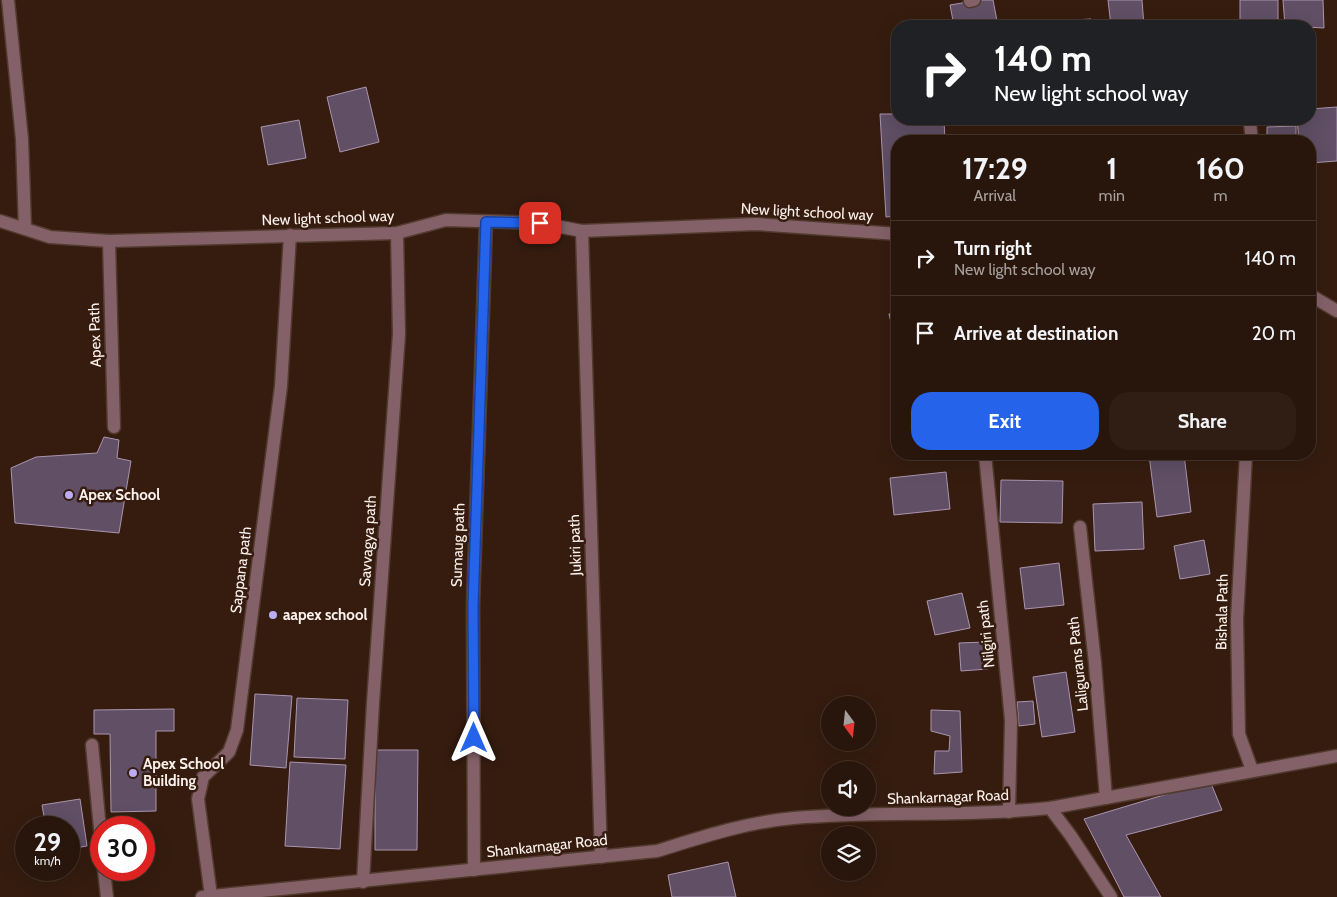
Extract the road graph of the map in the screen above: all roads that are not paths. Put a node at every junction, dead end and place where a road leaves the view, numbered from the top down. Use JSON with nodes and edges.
{"nodes":[{"id":1,"x":8,"y":0,"type":"edge"},
{"id":2,"x":0,"y":221,"type":"edge"},
{"id":3,"x":486,"y":222,"type":"junction"},
{"id":4,"x":25,"y":228,"type":"junction"},
{"id":5,"x":582,"y":231,"type":"junction"},
{"id":6,"x":397,"y":233,"type":"junction"},
{"id":7,"x":891,"y":234,"type":"edge"},
{"id":8,"x":290,"y":235,"type":"junction"},
{"id":9,"x":109,"y":241,"type":"junction"},
{"id":10,"x":1316,"y":299,"type":"edge"},
{"id":11,"x":1337,"y":311,"type":"edge"},
{"id":12,"x":114,"y":427,"type":"dead end"},
{"id":13,"x":986,"y":460,"type":"edge"},
{"id":14,"x":1246,"y":460,"type":"edge"},
{"id":15,"x":1080,"y":527,"type":"dead end"},
{"id":16,"x":92,"y":745,"type":"dead end"},
{"id":17,"x":1337,"y":756,"type":"edge"},
{"id":18,"x":1252,"y":770,"type":"junction"},
{"id":19,"x":1106,"y":798,"type":"junction"},
{"id":20,"x":1050,"y":808,"type":"junction"},
{"id":21,"x":1010,"y":812,"type":"junction"},
{"id":22,"x":99,"y":816,"type":"edge"},
{"id":23,"x":601,"y":857,"type":"junction"},
{"id":24,"x":474,"y":870,"type":"junction"},
{"id":25,"x":105,"y":881,"type":"edge"},
{"id":26,"x":363,"y":882,"type":"junction"},
{"id":27,"x":246,"y":895,"type":"edge"},
{"id":28,"x":207,"y":896,"type":"edge"},
{"id":29,"x":107,"y":897,"type":"edge"},
{"id":30,"x":1111,"y":897,"type":"edge"}],
"edges":[{"from":1,"to":4,"type":"street"},
{"from":2,"to":4,"type":"street","name":"New light school way"},
{"from":3,"to":5,"type":"street","name":"New light school way"},
{"from":3,"to":6,"type":"street","name":"New light school way"},
{"from":3,"to":24,"type":"street","name":"Sumaug path"},
{"from":4,"to":9,"type":"street","name":"New light school way"},
{"from":5,"to":7,"type":"street","name":"New light school way"},
{"from":5,"to":23,"type":"street","name":"Jukiri path"},
{"from":6,"to":8,"type":"street","name":"New light school way"},
{"from":6,"to":26,"type":"street","name":"Savvagya path"},
{"from":8,"to":9,"type":"street","name":"New light school way"},
{"from":8,"to":28,"type":"street","name":"Sappana path"},
{"from":9,"to":12,"type":"street","name":"Apex Path"},
{"from":10,"to":11,"type":"street"},
{"from":13,"to":21,"type":"street","name":"Nilgiri path"},
{"from":14,"to":18,"type":"street","name":"Bishala Path"},
{"from":15,"to":19,"type":"street","name":"Laligurans Path"},
{"from":16,"to":22,"type":"street"},
{"from":17,"to":18,"type":"street","name":"Shankarnagar Road"},
{"from":18,"to":19,"type":"street","name":"Shankarnagar Road"},
{"from":19,"to":20,"type":"street","name":"Shankarnagar Road"},
{"from":20,"to":21,"type":"street","name":"Shankarnagar Road"},
{"from":20,"to":30,"type":"street"},
{"from":21,"to":23,"type":"street","name":"Shankarnagar Road"},
{"from":23,"to":24,"type":"street","name":"Shankarnagar Road"},
{"from":24,"to":26,"type":"street","name":"Shankarnagar Road"},
{"from":25,"to":29,"type":"street"},
{"from":26,"to":27,"type":"street","name":"Shankarnagar Road"},
{"from":27,"to":28,"type":"street","name":"Shankarnagar Road"}]}
